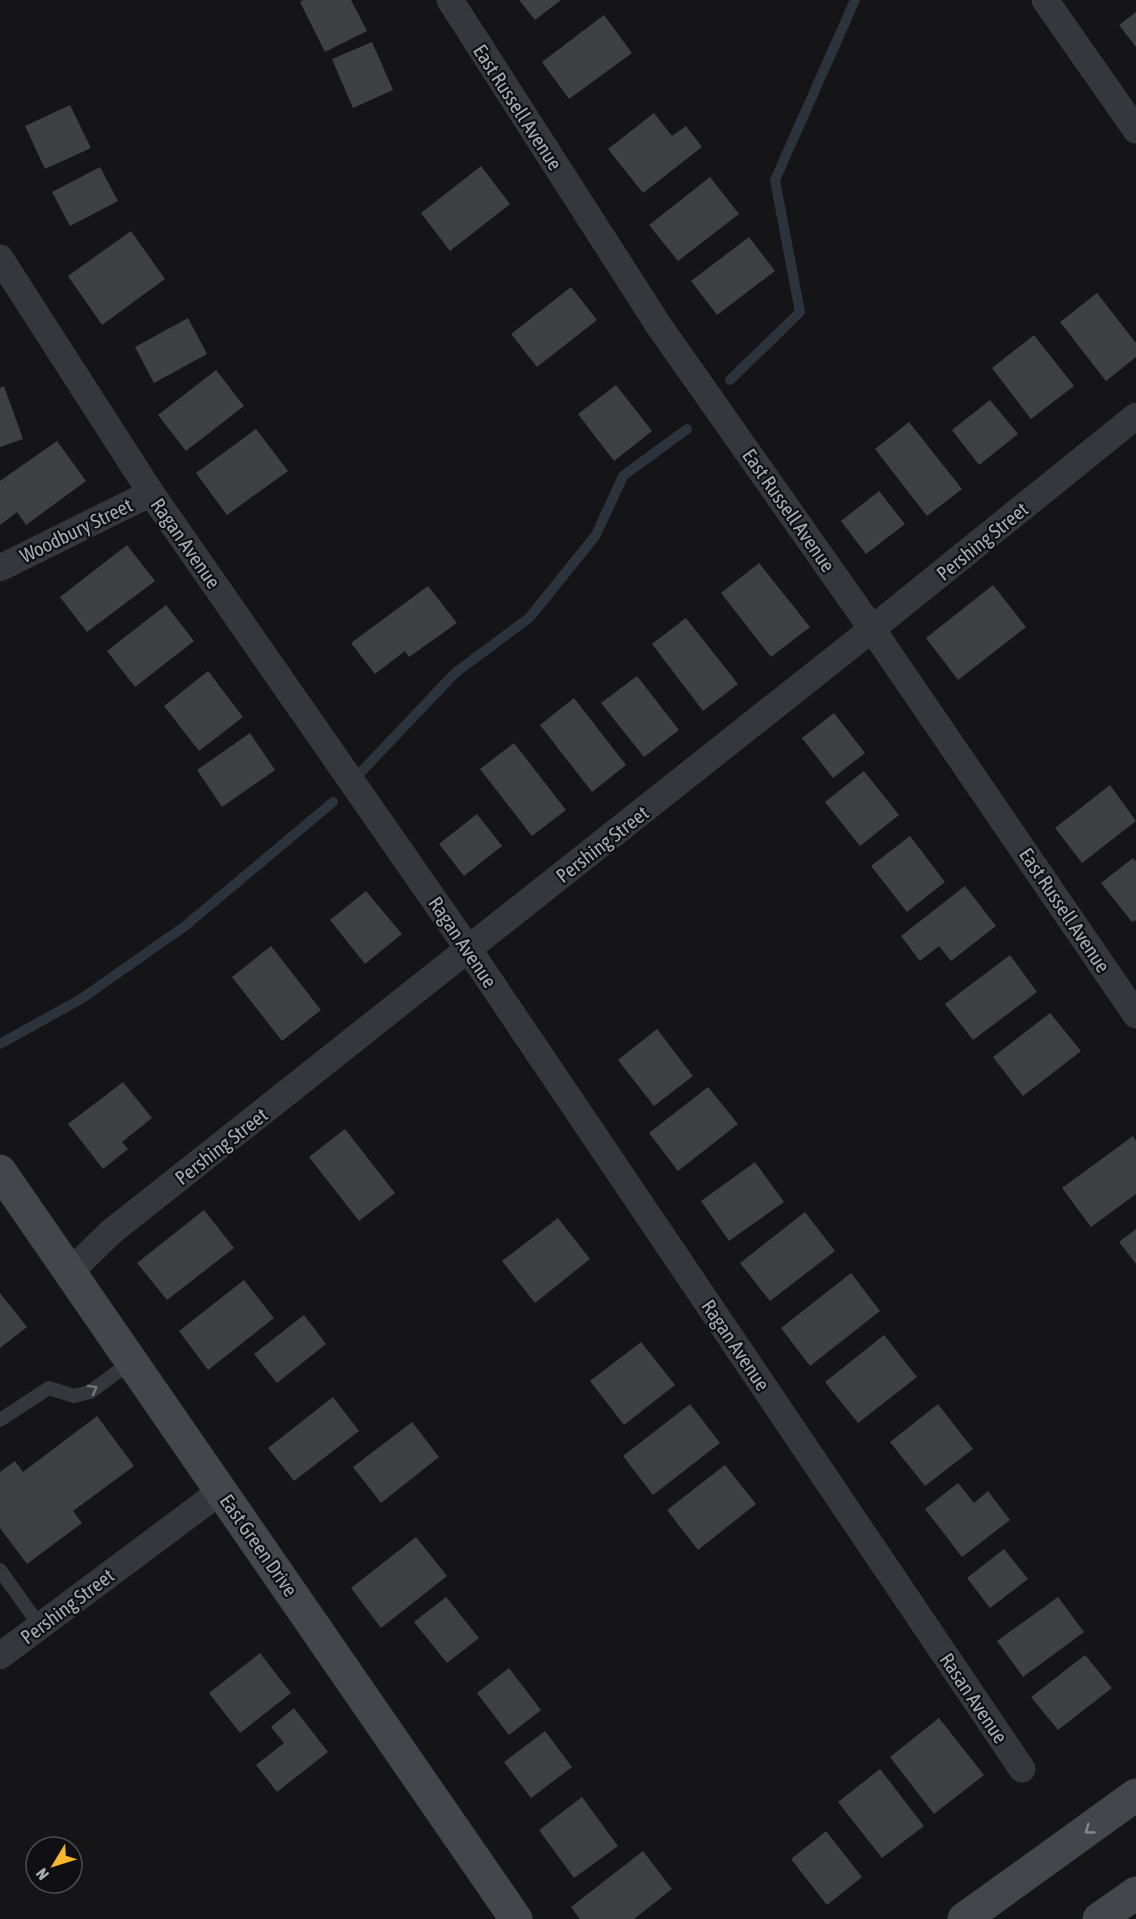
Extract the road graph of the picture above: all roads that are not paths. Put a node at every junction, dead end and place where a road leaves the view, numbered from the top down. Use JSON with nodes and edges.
{"nodes":[{"id":1,"x":450,"y":0,"type":"edge"},
{"id":2,"x":1045,"y":0,"type":"edge"},
{"id":3,"x":1136,"y":130,"type":"edge"},
{"id":4,"x":0,"y":258,"type":"edge"},
{"id":5,"x":1136,"y":416,"type":"edge"},
{"id":6,"x":151,"y":493,"type":"junction"},
{"id":7,"x":0,"y":568,"type":"edge"},
{"id":8,"x":872,"y":629,"type":"junction"},
{"id":9,"x":469,"y":950,"type":"junction"},
{"id":10,"x":1136,"y":1015,"type":"edge"},
{"id":11,"x":0,"y":1171,"type":"edge"},
{"id":12,"x":69,"y":1273,"type":"junction"},
{"id":13,"x":131,"y":1362,"type":"junction"},
{"id":14,"x":0,"y":1420,"type":"edge"},
{"id":15,"x":221,"y":1491,"type":"junction"},
{"id":16,"x":0,"y":1570,"type":"edge"},
{"id":17,"x":40,"y":1626,"type":"junction"},
{"id":18,"x":926,"y":1627,"type":"joint"},
{"id":19,"x":0,"y":1656,"type":"edge"},
{"id":20,"x":1022,"y":1769,"type":"dead end"},
{"id":21,"x":1136,"y":1795,"type":"edge"},
{"id":22,"x":1136,"y":1893,"type":"edge"},
{"id":23,"x":516,"y":1919,"type":"edge"},
{"id":24,"x":964,"y":1919,"type":"edge"},
{"id":25,"x":1098,"y":1919,"type":"edge"}],
"edges":[{"from":1,"to":8,"type":"street","name":"East Russell Avenue"},
{"from":2,"to":3,"type":"street"},
{"from":4,"to":6,"type":"street","name":"Ragan Avenue"},
{"from":5,"to":8,"type":"street","name":"Pershing Street"},
{"from":6,"to":7,"type":"street","name":"Woodbury Street"},
{"from":6,"to":9,"type":"street","name":"Ragan Avenue"},
{"from":8,"to":9,"type":"street","name":"Pershing Street"},
{"from":8,"to":10,"type":"street","name":"East Russell Avenue"},
{"from":9,"to":12,"type":"street","name":"Pershing Street"},
{"from":9,"to":18,"type":"street","name":"Ragan Avenue"},
{"from":11,"to":12,"type":"main road","name":"East Green Drive"},
{"from":12,"to":13,"type":"main road","name":"East Green Drive"},
{"from":14,"to":13,"type":"lane","one_way":true},
{"from":13,"to":15,"type":"main road","name":"East Green Drive"},
{"from":15,"to":17,"type":"street","name":"Pershing Street"},
{"from":15,"to":23,"type":"main road","name":"East Green Drive"},
{"from":16,"to":17,"type":"lane"},
{"from":17,"to":19,"type":"street","name":"Pershing Street"},
{"from":18,"to":20,"type":"street","name":"Rasan Avenue"},
{"from":21,"to":24,"type":"main road","one_way":true},
{"from":22,"to":25,"type":"main road"}]}
